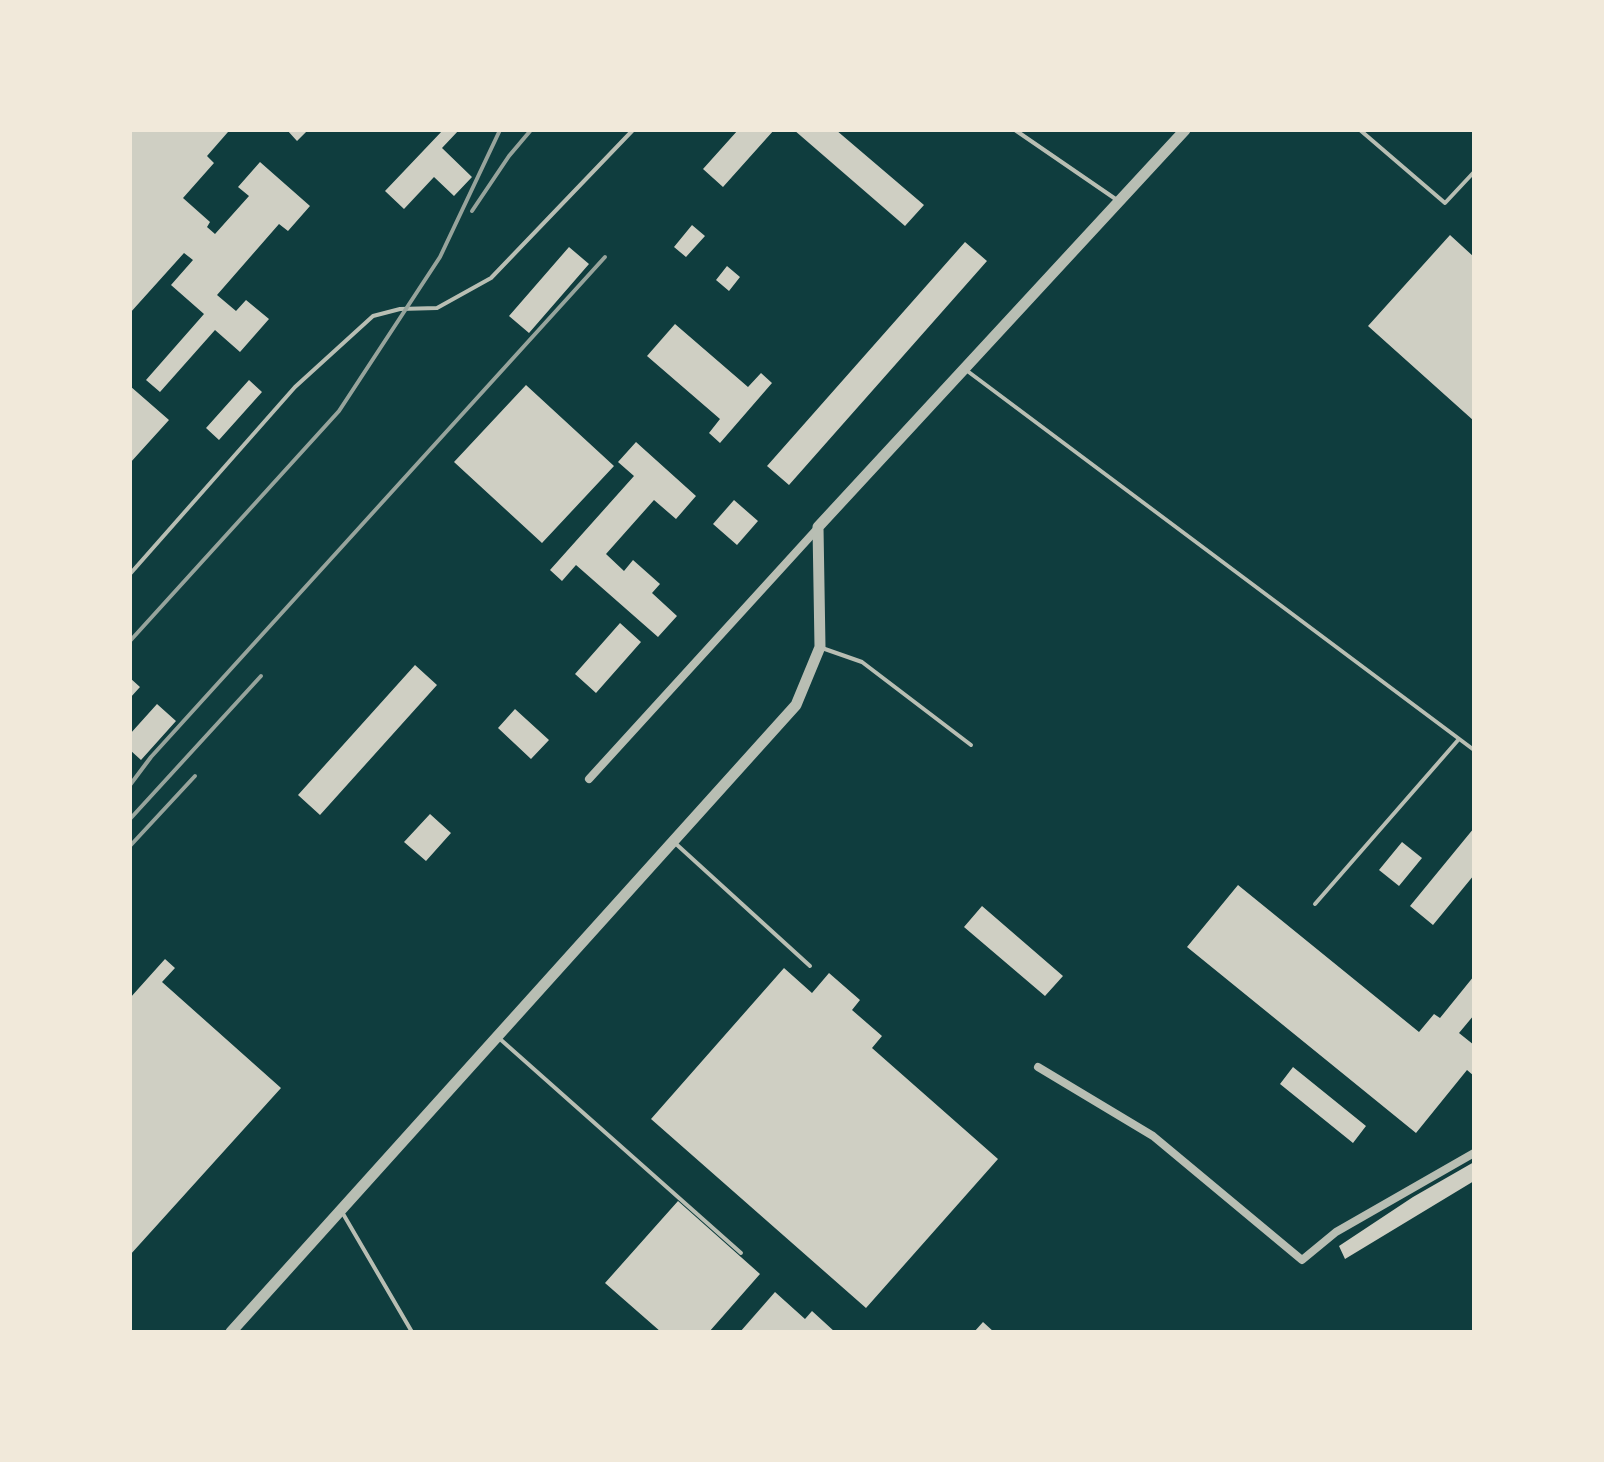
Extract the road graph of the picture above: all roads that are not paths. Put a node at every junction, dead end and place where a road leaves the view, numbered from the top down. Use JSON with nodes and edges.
{"nodes":[{"id":1,"x":633,"y":130,"type":"edge"},
{"id":2,"x":1015,"y":130,"type":"edge"},
{"id":3,"x":1185,"y":130,"type":"edge"},
{"id":4,"x":1360,"y":130,"type":"edge"},
{"id":5,"x":1474,"y":172,"type":"edge"},
{"id":6,"x":1119,"y":202,"type":"junction"},
{"id":7,"x":964,"y":369,"type":"junction"},
{"id":8,"x":818,"y":527,"type":"junction"},
{"id":9,"x":130,"y":574,"type":"edge"},
{"id":10,"x":820,"y":647,"type":"junction"},
{"id":11,"x":1459,"y":739,"type":"junction"},
{"id":12,"x":971,"y":745,"type":"dead end"},
{"id":13,"x":1474,"y":750,"type":"edge"},
{"id":14,"x":589,"y":779,"type":"dead end"},
{"id":15,"x":673,"y":842,"type":"junction"},
{"id":16,"x":1315,"y":904,"type":"dead end"},
{"id":17,"x":810,"y":966,"type":"dead end"},
{"id":18,"x":499,"y":1037,"type":"junction"},
{"id":19,"x":1038,"y":1067,"type":"dead end"},
{"id":20,"x":1474,"y":1153,"type":"edge"},
{"id":21,"x":341,"y":1210,"type":"junction"},
{"id":22,"x":741,"y":1253,"type":"dead end"},
{"id":23,"x":231,"y":1332,"type":"edge"},
{"id":24,"x":412,"y":1332,"type":"edge"}],
"edges":[{"from":1,"to":9,"type":"lane"},
{"from":2,"to":6,"type":"lane"},
{"from":3,"to":6,"type":"street"},
{"from":4,"to":5,"type":"lane"},
{"from":6,"to":7,"type":"street"},
{"from":7,"to":8,"type":"street"},
{"from":7,"to":11,"type":"lane"},
{"from":8,"to":10,"type":"street"},
{"from":8,"to":14,"type":"street"},
{"from":10,"to":12,"type":"lane"},
{"from":10,"to":15,"type":"street"},
{"from":11,"to":13,"type":"lane"},
{"from":11,"to":16,"type":"lane"},
{"from":15,"to":17,"type":"lane"},
{"from":15,"to":18,"type":"street"},
{"from":18,"to":21,"type":"street"},
{"from":18,"to":22,"type":"lane"},
{"from":19,"to":20,"type":"street"},
{"from":21,"to":23,"type":"street"},
{"from":21,"to":24,"type":"lane"}]}
